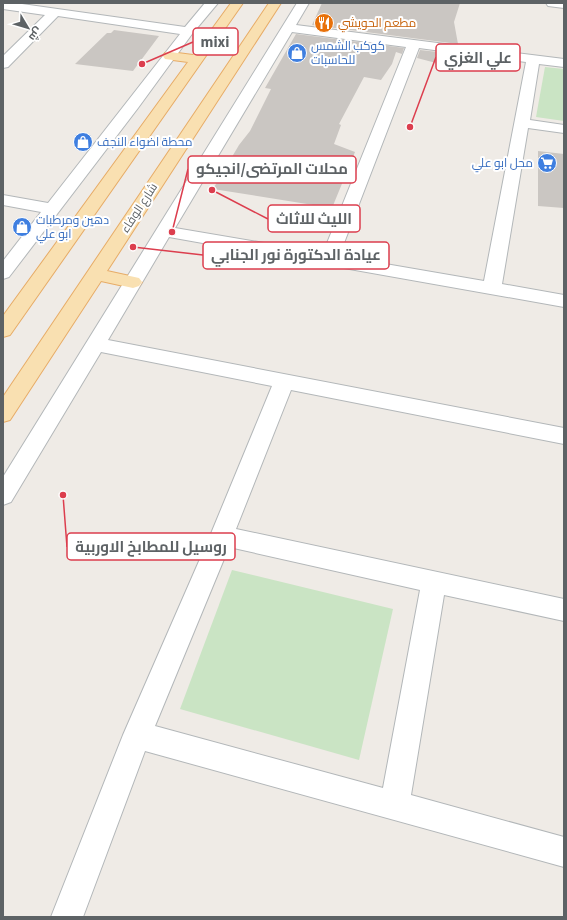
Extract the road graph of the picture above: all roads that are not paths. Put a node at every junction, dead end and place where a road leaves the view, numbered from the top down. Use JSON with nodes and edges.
{"nodes":[{"id":1,"x":212,"y":3,"type":"edge"},
{"id":2,"x":237,"y":3,"type":"edge"},
{"id":3,"x":275,"y":3,"type":"edge"},
{"id":4,"x":303,"y":3,"type":"edge"},
{"id":5,"x":552,"y":3,"type":"edge"},
{"id":6,"x":564,"y":4,"type":"edge"},
{"id":7,"x":3,"y":5,"type":"edge"},
{"id":8,"x":55,"y":12,"type":"junction"},
{"id":9,"x":288,"y":28,"type":"junction"},
{"id":10,"x":188,"y":31,"type":"junction"},
{"id":11,"x":414,"y":44,"type":"junction"},
{"id":12,"x":170,"y":56,"type":"junction"},
{"id":13,"x":533,"y":59,"type":"junction"},
{"id":14,"x":196,"y":60,"type":"junction"},
{"id":15,"x":564,"y":63,"type":"edge"},
{"id":16,"x":3,"y":64,"type":"edge"},
{"id":17,"x":162,"y":109,"type":"junction"},
{"id":18,"x":522,"y":123,"type":"junction"},
{"id":19,"x":564,"y":129,"type":"edge"},
{"id":20,"x":168,"y":164,"type":"junction"},
{"id":21,"x":3,"y":200,"type":"edge"},
{"id":22,"x":52,"y":209,"type":"junction"},
{"id":23,"x":164,"y":231,"type":"junction"},
{"id":24,"x":330,"y":260,"type":"junction"},
{"id":25,"x":3,"y":273,"type":"edge"},
{"id":26,"x":96,"y":274,"type":"junction"},
{"id":27,"x":133,"y":282,"type":"junction"},
{"id":28,"x":492,"y":289,"type":"junction"},
{"id":29,"x":564,"y":301,"type":"edge"},
{"id":30,"x":3,"y":330,"type":"edge"},
{"id":31,"x":96,"y":344,"type":"junction"},
{"id":32,"x":284,"y":381,"type":"junction"},
{"id":33,"x":3,"y":414,"type":"edge"},
{"id":34,"x":564,"y":436,"type":"edge"},
{"id":35,"x":3,"y":496,"type":"edge"},
{"id":36,"x":222,"y":536,"type":"junction"},
{"id":37,"x":434,"y":582,"type":"junction"},
{"id":38,"x":564,"y":610,"type":"edge"},
{"id":39,"x":137,"y":734,"type":"junction"},
{"id":40,"x":395,"y":806,"type":"junction"},
{"id":41,"x":564,"y":852,"type":"edge"},
{"id":42,"x":67,"y":917,"type":"edge"}],
"edges":[{"from":1,"to":10,"type":"street"},
{"from":2,"to":14,"type":"main road"},
{"from":3,"to":20,"type":"main road","name":"شارع الوفاء"},
{"from":4,"to":9,"type":"street"},
{"from":5,"to":6,"type":"street"},
{"from":7,"to":8,"type":"street"},
{"from":8,"to":10,"type":"street"},
{"from":8,"to":16,"type":"street"},
{"from":9,"to":11,"type":"street"},
{"from":9,"to":23,"type":"street"},
{"from":10,"to":12,"type":"street"},
{"from":11,"to":13,"type":"street"},
{"from":11,"to":24,"type":"street"},
{"from":12,"to":14,"type":"main road"},
{"from":12,"to":22,"type":"street"},
{"from":13,"to":15,"type":"street"},
{"from":13,"to":18,"type":"street"},
{"from":14,"to":17,"type":"main road"},
{"from":17,"to":20,"type":"main road"},
{"from":17,"to":30,"type":"main road"},
{"from":18,"to":19,"type":"street"},
{"from":18,"to":28,"type":"street"},
{"from":20,"to":26,"type":"main road","name":"شارع الوفاء"},
{"from":21,"to":22,"type":"street"},
{"from":22,"to":25,"type":"street"},
{"from":23,"to":24,"type":"street"},
{"from":23,"to":27,"type":"street"},
{"from":24,"to":28,"type":"street"},
{"from":26,"to":27,"type":"main road"},
{"from":26,"to":33,"type":"main road","name":"شارع الوفاء"},
{"from":27,"to":31,"type":"street"},
{"from":28,"to":29,"type":"street"},
{"from":31,"to":32,"type":"street"},
{"from":31,"to":35,"type":"street"},
{"from":32,"to":34,"type":"street"},
{"from":32,"to":36,"type":"street"},
{"from":36,"to":37,"type":"street"},
{"from":36,"to":39,"type":"street"},
{"from":37,"to":38,"type":"street"},
{"from":37,"to":40,"type":"street"},
{"from":39,"to":40,"type":"street"},
{"from":39,"to":42,"type":"street"},
{"from":40,"to":41,"type":"street"}]}
